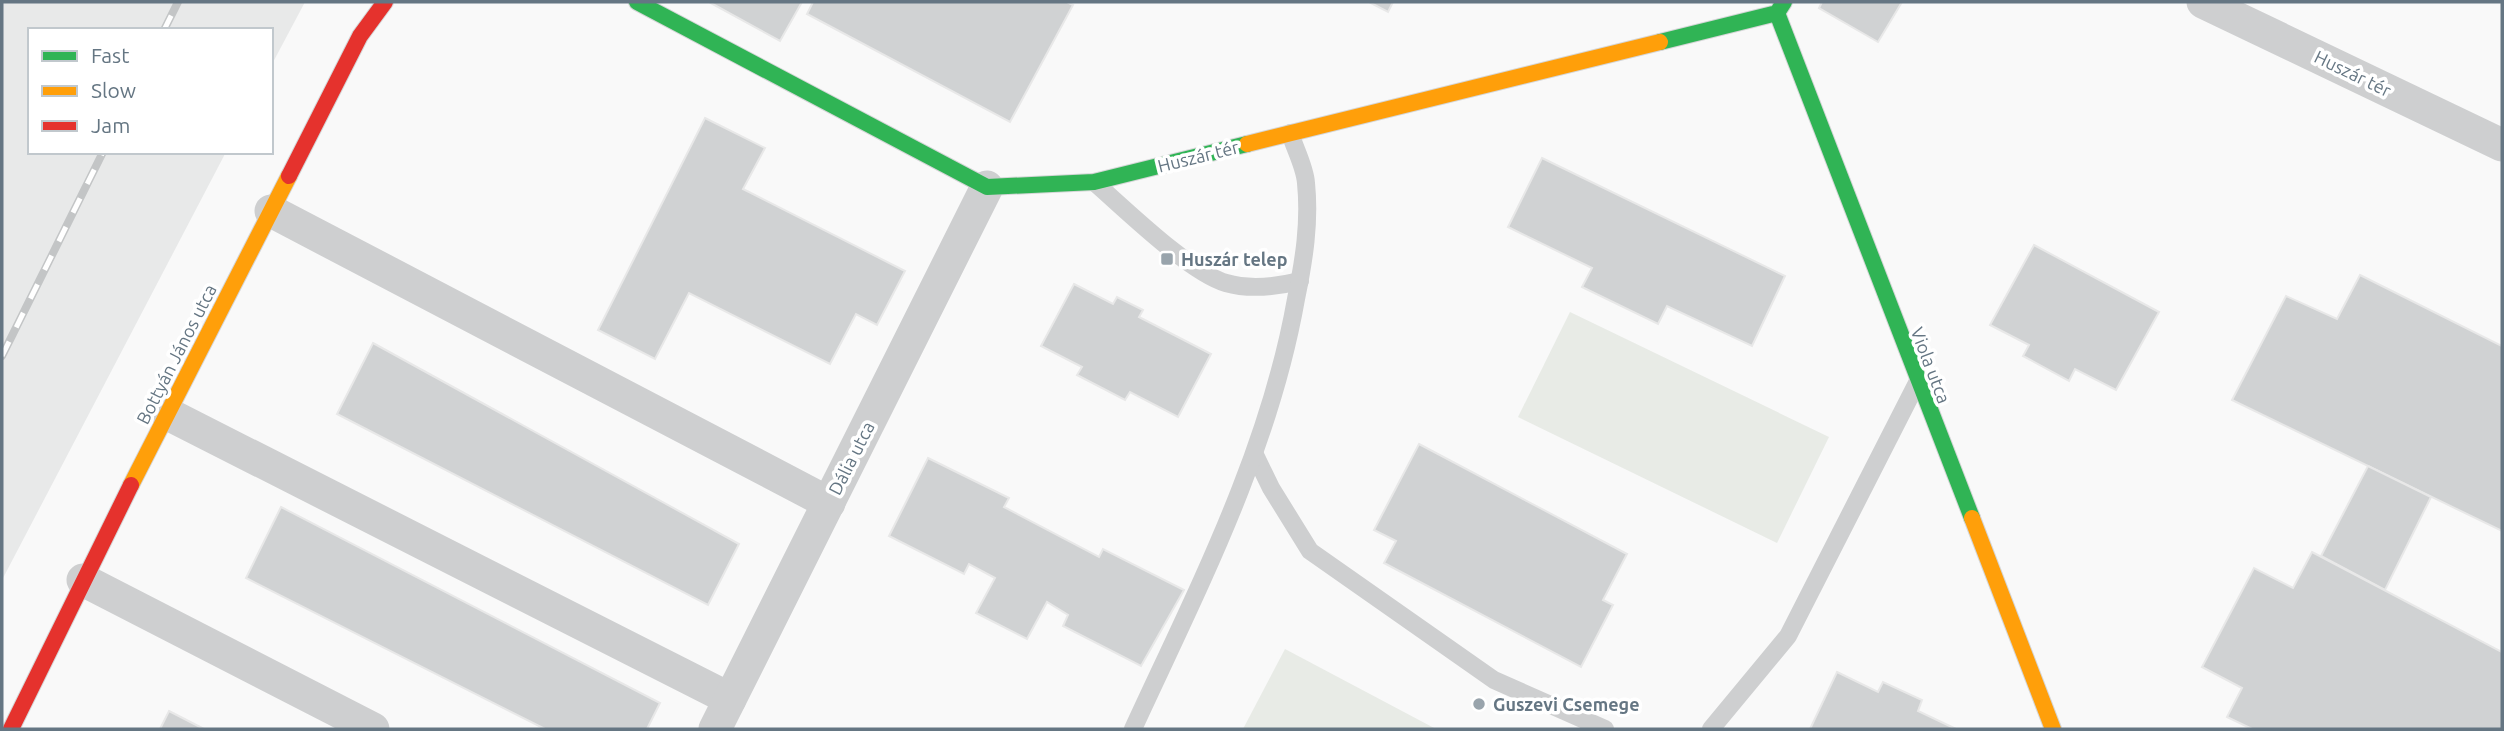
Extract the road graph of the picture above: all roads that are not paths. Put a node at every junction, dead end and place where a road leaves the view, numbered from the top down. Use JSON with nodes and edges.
{"nodes":[{"id":1,"x":385,"y":2,"type":"edge"},
{"id":2,"x":637,"y":2,"type":"edge"},
{"id":3,"x":2203,"y":2,"type":"edge"},
{"id":4,"x":1781,"y":7,"type":"edge"},
{"id":5,"x":1290,"y":133,"type":"junction"},
{"id":6,"x":2502,"y":145,"type":"edge"},
{"id":7,"x":1094,"y":182,"type":"junction"},
{"id":8,"x":987,"y":187,"type":"junction"},
{"id":9,"x":271,"y":211,"type":"junction"},
{"id":10,"x":1300,"y":282,"type":"junction"},
{"id":11,"x":1917,"y":383,"type":"junction"},
{"id":12,"x":167,"y":414,"type":"junction"},
{"id":13,"x":1255,"y":455,"type":"junction"},
{"id":14,"x":829,"y":503,"type":"junction"},
{"id":15,"x":83,"y":580,"type":"junction"},
{"id":16,"x":730,"y":699,"type":"junction"},
{"id":17,"x":11,"y":729,"type":"edge"},
{"id":18,"x":373,"y":729,"type":"edge"},
{"id":19,"x":715,"y":729,"type":"edge"},
{"id":20,"x":1133,"y":729,"type":"edge"},
{"id":21,"x":1605,"y":729,"type":"edge"},
{"id":22,"x":1711,"y":729,"type":"edge"},
{"id":23,"x":2053,"y":729,"type":"edge"}],
"edges":[{"from":1,"to":9,"type":"street","name":"Bottyán János utca"},
{"from":2,"to":8,"type":"street"},
{"from":3,"to":6,"type":"street","name":"Huszár tér"},
{"from":4,"to":5,"type":"street","name":"Huszár tér"},
{"from":4,"to":11,"type":"street","name":"Viola utca"},
{"from":5,"to":7,"type":"street","name":"Huszár tér"},
{"from":5,"to":10,"type":"lane"},
{"from":7,"to":8,"type":"street","name":"Huszár tér"},
{"from":7,"to":10,"type":"lane"},
{"from":8,"to":14,"type":"street","name":"Dália utca"},
{"from":9,"to":12,"type":"street","name":"Bottyán János utca"},
{"from":9,"to":14,"type":"street"},
{"from":10,"to":13,"type":"lane"},
{"from":11,"to":22,"type":"lane"},
{"from":11,"to":23,"type":"street","name":"Viola utca"},
{"from":12,"to":15,"type":"street","name":"Bottyán János utca"},
{"from":12,"to":16,"type":"street"},
{"from":13,"to":20,"type":"lane"},
{"from":13,"to":21,"type":"lane"},
{"from":14,"to":16,"type":"street","name":"Dália utca"},
{"from":15,"to":17,"type":"street","name":"Bottyán János utca"},
{"from":15,"to":18,"type":"street"},
{"from":16,"to":19,"type":"street","name":"Dália utca"}]}
